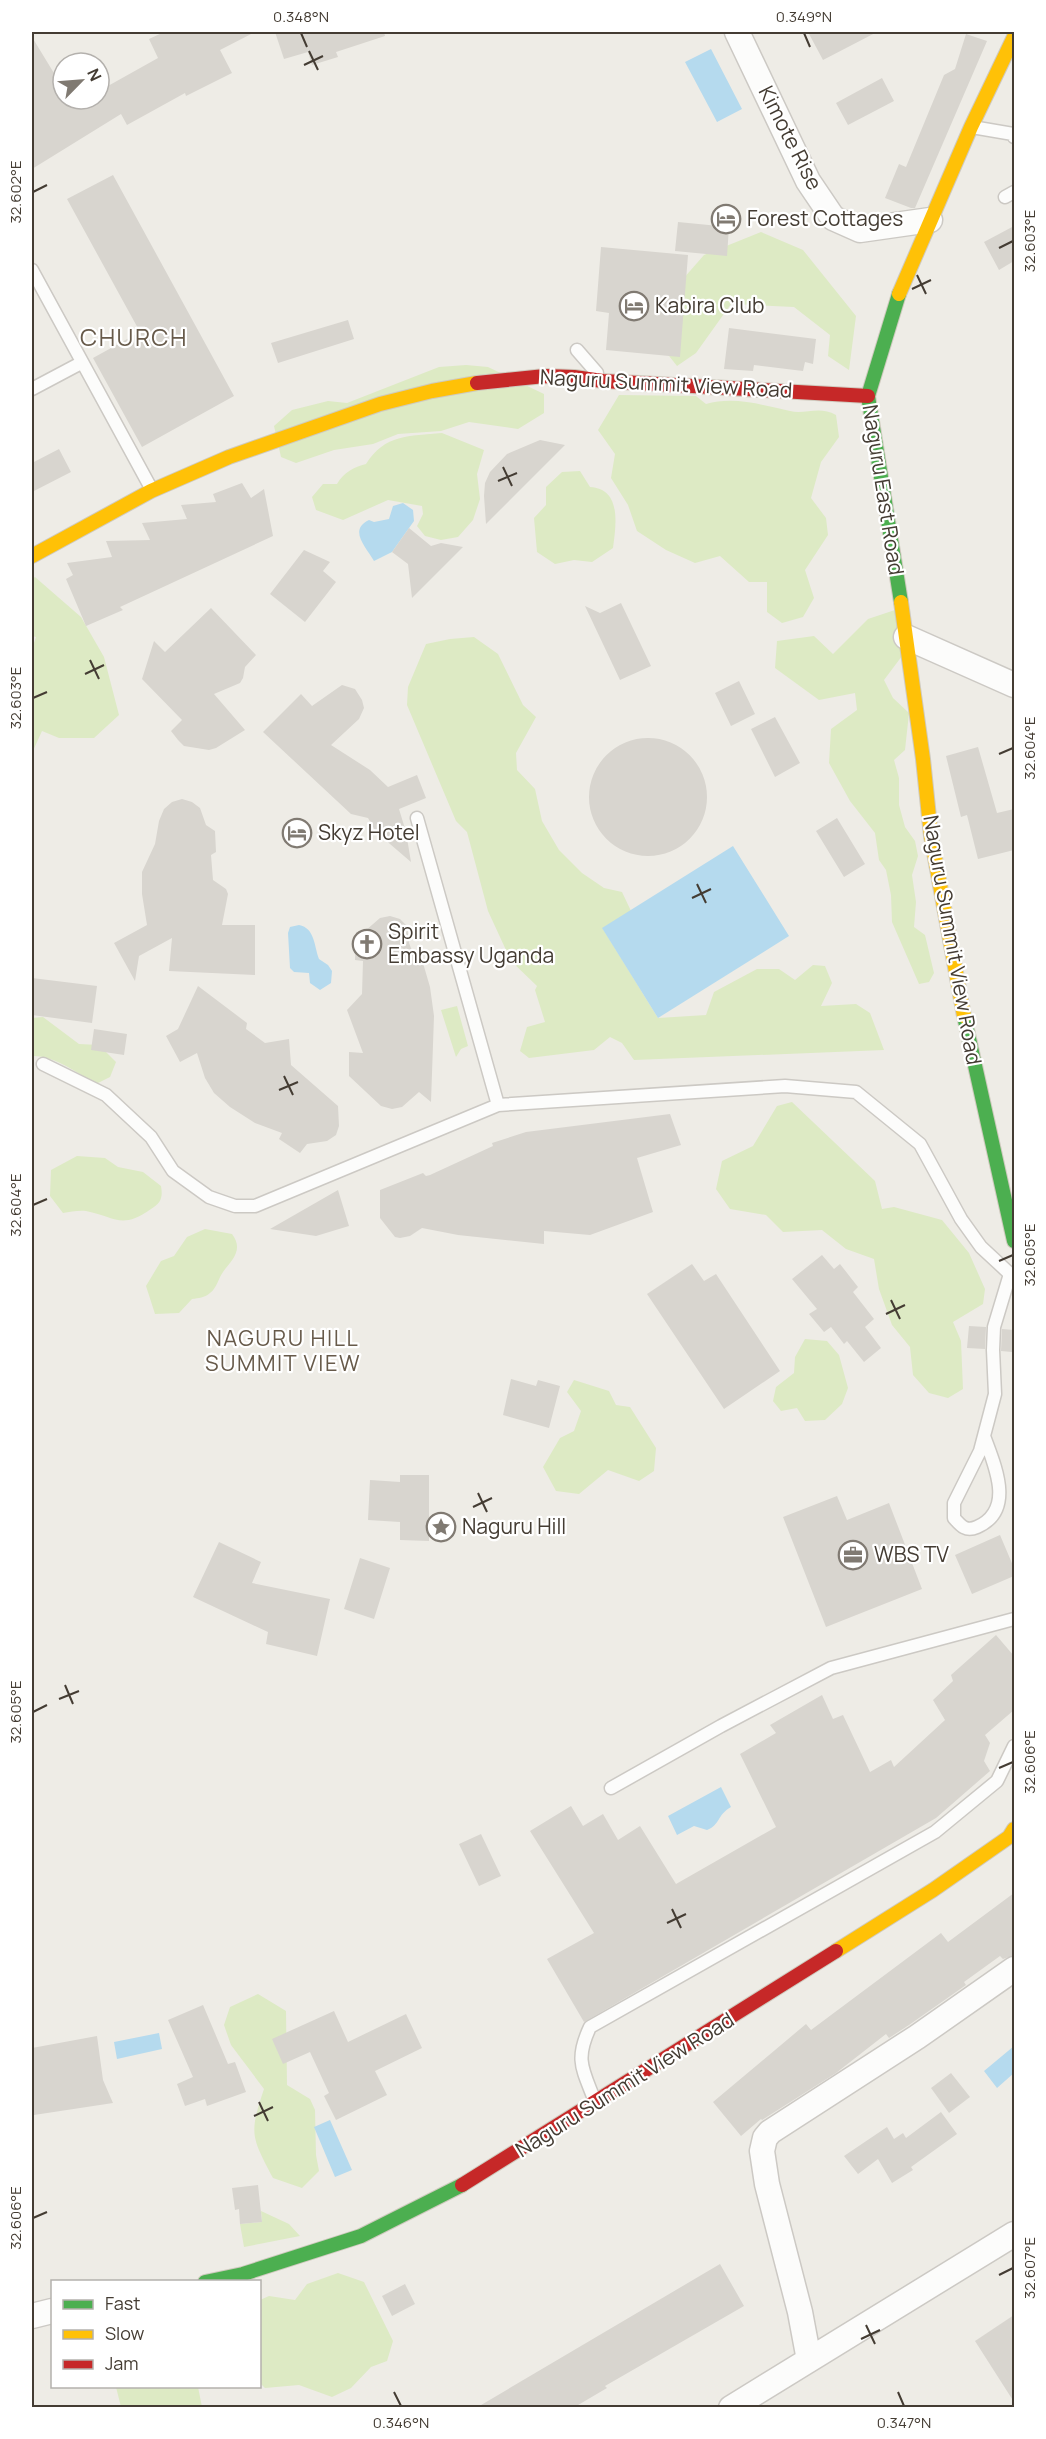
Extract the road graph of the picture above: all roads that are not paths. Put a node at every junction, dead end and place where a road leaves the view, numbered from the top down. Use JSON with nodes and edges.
{"nodes":[{"id":1,"x":737,"y":32,"type":"edge"},
{"id":2,"x":1014,"y":37,"type":"edge"},
{"id":3,"x":971,"y":127,"type":"junction"},
{"id":4,"x":1014,"y":137,"type":"edge"},
{"id":5,"x":930,"y":220,"type":"junction"},
{"id":6,"x":32,"y":270,"type":"edge"},
{"id":7,"x":577,"y":350,"type":"dead end"},
{"id":8,"x":81,"y":363,"type":"junction"},
{"id":9,"x":603,"y":381,"type":"junction"},
{"id":10,"x":32,"y":389,"type":"edge"},
{"id":11,"x":868,"y":396,"type":"junction"},
{"id":12,"x":152,"y":491,"type":"junction"},
{"id":13,"x":32,"y":556,"type":"edge"},
{"id":14,"x":906,"y":637,"type":"junction"},
{"id":15,"x":1014,"y":684,"type":"edge"},
{"id":16,"x":417,"y":818,"type":"dead end"},
{"id":17,"x":43,"y":1064,"type":"dead end"},
{"id":18,"x":498,"y":1105,"type":"junction"},
{"id":19,"x":1014,"y":1241,"type":"edge"},
{"id":20,"x":1012,"y":1274,"type":"edge"},
{"id":21,"x":984,"y":1436,"type":"junction"},
{"id":22,"x":1014,"y":1619,"type":"edge"},
{"id":23,"x":1014,"y":1746,"type":"edge"},
{"id":24,"x":611,"y":1788,"type":"dead end"},
{"id":25,"x":1014,"y":1829,"type":"edge"},
{"id":26,"x":1014,"y":1969,"type":"edge"},
{"id":27,"x":596,"y":2103,"type":"junction"},
{"id":28,"x":1014,"y":2234,"type":"edge"},
{"id":29,"x":214,"y":2280,"type":"edge"},
{"id":30,"x":51,"y":2311,"type":"edge"},
{"id":31,"x":32,"y":2316,"type":"edge"},
{"id":32,"x":809,"y":2360,"type":"junction"},
{"id":33,"x":731,"y":2408,"type":"edge"}],
"edges":[{"from":1,"to":5,"type":"street","name":"Kimote Rise"},
{"from":2,"to":3,"type":"street","name":"Naguru East Road"},
{"from":3,"to":4,"type":"lane"},
{"from":3,"to":5,"type":"street","name":"Naguru East Road"},
{"from":5,"to":11,"type":"street","name":"Naguru East Road"},
{"from":6,"to":8,"type":"lane"},
{"from":7,"to":9,"type":"lane"},
{"from":8,"to":10,"type":"lane"},
{"from":8,"to":12,"type":"lane"},
{"from":9,"to":11,"type":"street","name":"Naguru Summit View Road"},
{"from":9,"to":12,"type":"street","name":"Naguru Summit View Road"},
{"from":11,"to":14,"type":"street","name":"Naguru East Road"},
{"from":12,"to":13,"type":"street","name":"Naguru Summit View Road"},
{"from":14,"to":15,"type":"street"},
{"from":14,"to":19,"type":"street","name":"Naguru Summit View Road"},
{"from":16,"to":18,"type":"lane"},
{"from":17,"to":18,"type":"lane"},
{"from":18,"to":20,"type":"lane"},
{"from":20,"to":21,"type":"lane"},
{"from":21,"to":21,"type":"lane"},
{"from":22,"to":24,"type":"lane"},
{"from":23,"to":27,"type":"lane"},
{"from":25,"to":27,"type":"street","name":"Naguru Summit View Road"},
{"from":26,"to":32,"type":"street"},
{"from":27,"to":29,"type":"street","name":"Naguru Summit View Road"},
{"from":28,"to":32,"type":"street"},
{"from":30,"to":31,"type":"street"},
{"from":32,"to":33,"type":"street"}]}
